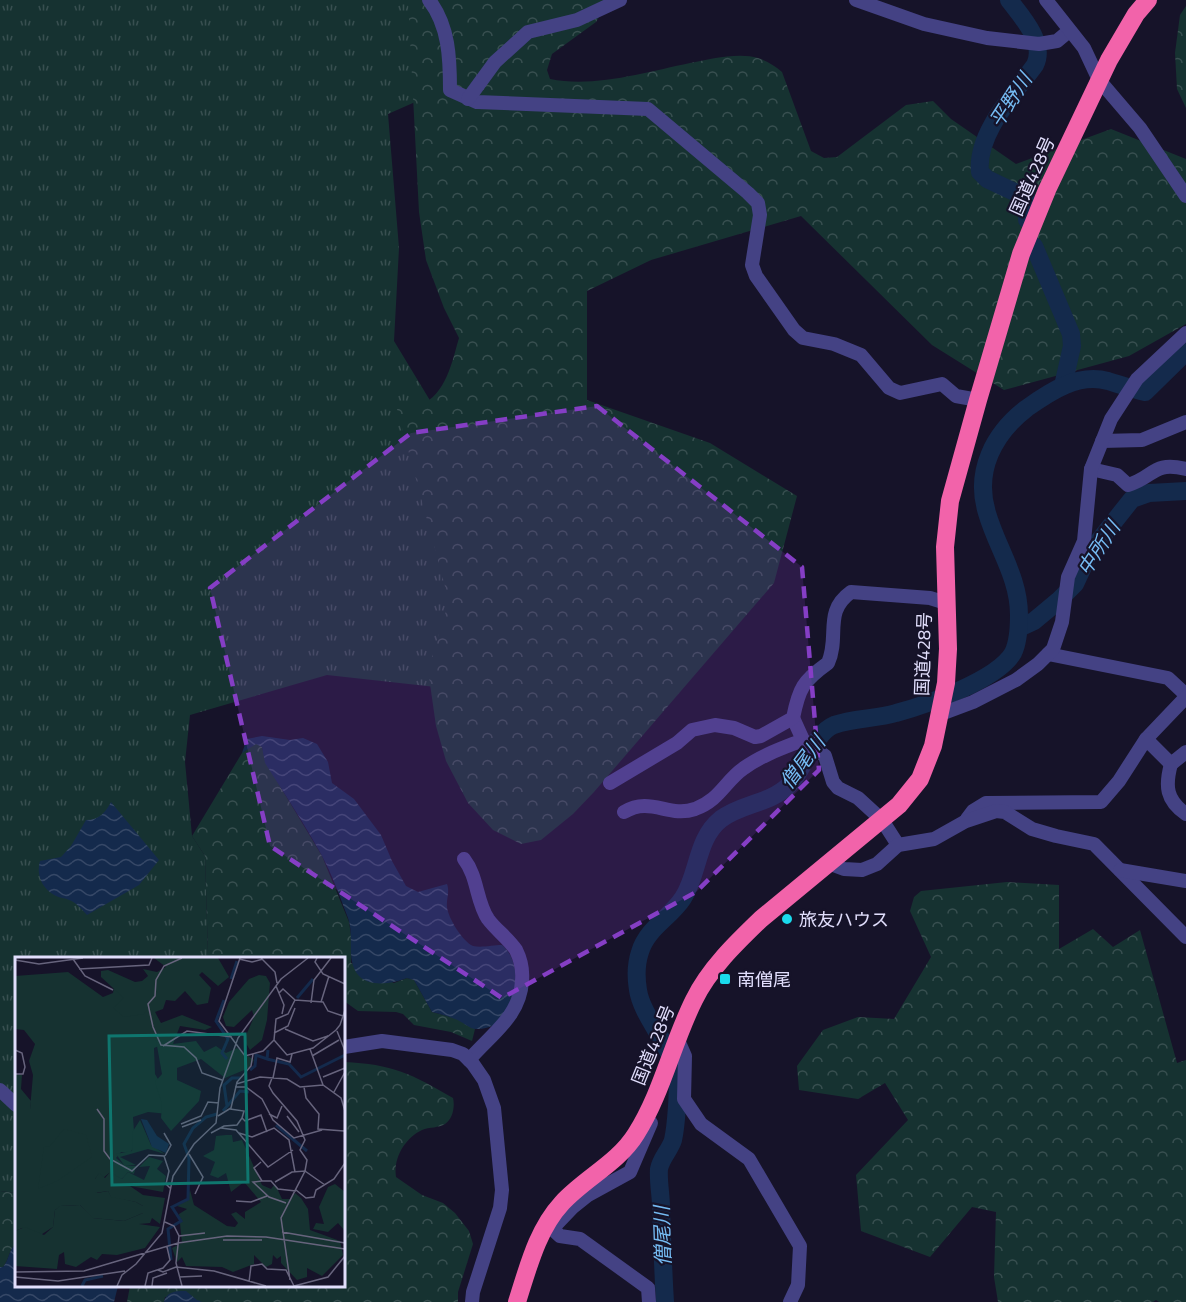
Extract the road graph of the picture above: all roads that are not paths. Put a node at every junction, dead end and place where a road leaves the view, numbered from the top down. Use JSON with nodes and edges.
{"nodes":[{"id":1,"x":429,"y":0,"type":"edge"},
{"id":2,"x":620,"y":0,"type":"edge"},
{"id":3,"x":856,"y":0,"type":"edge"},
{"id":4,"x":1046,"y":0,"type":"edge"},
{"id":5,"x":1148,"y":0,"type":"edge"},
{"id":6,"x":1069,"y":31,"type":"junction"},
{"id":7,"x":1099,"y":80,"type":"junction"},
{"id":8,"x":468,"y":99,"type":"junction"},
{"id":9,"x":1186,"y":196,"type":"edge"},
{"id":10,"x":1186,"y":333,"type":"edge"},
{"id":11,"x":978,"y":400,"type":"junction"},
{"id":12,"x":1186,"y":422,"type":"edge"},
{"id":13,"x":1102,"y":441,"type":"junction"},
{"id":14,"x":1091,"y":469,"type":"junction"},
{"id":15,"x":1186,"y":469,"type":"edge"},
{"id":16,"x":946,"y":603,"type":"junction"},
{"id":17,"x":1048,"y":654,"type":"junction"},
{"id":18,"x":1186,"y":696,"type":"edge"},
{"id":19,"x":944,"y":699,"type":"junction"},
{"id":20,"x":793,"y":718,"type":"junction"},
{"id":21,"x":803,"y":740,"type":"junction"},
{"id":22,"x":1146,"y":740,"type":"junction"},
{"id":23,"x":1186,"y":752,"type":"edge"},
{"id":24,"x":1171,"y":764,"type":"junction"},
{"id":25,"x":610,"y":783,"type":"dead end"},
{"id":26,"x":624,"y":812,"type":"dead end"},
{"id":27,"x":1186,"y":814,"type":"edge"},
{"id":28,"x":882,"y":820,"type":"junction"},
{"id":29,"x":966,"y":821,"type":"junction"},
{"id":30,"x":898,"y":845,"type":"junction"},
{"id":31,"x":464,"y":859,"type":"dead end"},
{"id":32,"x":828,"y":863,"type":"junction"},
{"id":33,"x":1120,"y":870,"type":"junction"},
{"id":34,"x":1186,"y":881,"type":"edge"},
{"id":35,"x":1186,"y":937,"type":"edge"},
{"id":36,"x":677,"y":1043,"type":"junction"},
{"id":37,"x":345,"y":1047,"type":"edge"},
{"id":38,"x":469,"y":1060,"type":"junction"},
{"id":39,"x":0,"y":1090,"type":"edge"},
{"id":40,"x":15,"y":1104,"type":"edge"},
{"id":41,"x":550,"y":1227,"type":"junction"},
{"id":42,"x":472,"y":1302,"type":"edge"},
{"id":43,"x":517,"y":1302,"type":"edge"},
{"id":44,"x":649,"y":1302,"type":"edge"},
{"id":45,"x":790,"y":1302,"type":"edge"}],
"edges":[{"from":1,"to":8,"type":"street"},
{"from":2,"to":8,"type":"street"},
{"from":3,"to":6,"type":"street"},
{"from":4,"to":6,"type":"street"},
{"from":5,"to":7,"type":"highway","name":"国道428号"},
{"from":6,"to":7,"type":"street"},
{"from":7,"to":9,"type":"street"},
{"from":7,"to":11,"type":"highway","name":"国道428号"},
{"from":8,"to":11,"type":"street"},
{"from":10,"to":13,"type":"street"},
{"from":11,"to":16,"type":"highway","name":"国道428号"},
{"from":12,"to":13,"type":"street"},
{"from":13,"to":14,"type":"street"},
{"from":14,"to":15,"type":"street"},
{"from":14,"to":17,"type":"street"},
{"from":16,"to":19,"type":"highway","name":"国道428号"},
{"from":16,"to":20,"type":"street"},
{"from":17,"to":18,"type":"street"},
{"from":17,"to":19,"type":"street"},
{"from":18,"to":22,"type":"street"},
{"from":19,"to":28,"type":"highway","name":"国道428号"},
{"from":20,"to":21,"type":"street"},
{"from":20,"to":25,"type":"street"},
{"from":21,"to":26,"type":"street"},
{"from":21,"to":28,"type":"street"},
{"from":22,"to":24,"type":"street"},
{"from":22,"to":29,"type":"street"},
{"from":23,"to":24,"type":"street"},
{"from":24,"to":27,"type":"street"},
{"from":28,"to":30,"type":"street"},
{"from":28,"to":32,"type":"highway","name":"国道428号"},
{"from":29,"to":30,"type":"street"},
{"from":29,"to":33,"type":"street"},
{"from":30,"to":32,"type":"street"},
{"from":31,"to":38,"type":"street"},
{"from":32,"to":36,"type":"highway","name":"国道428号"},
{"from":33,"to":34,"type":"street"},
{"from":33,"to":35,"type":"street"},
{"from":36,"to":41,"type":"highway","name":"国道428号"},
{"from":36,"to":45,"type":"street"},
{"from":37,"to":38,"type":"street"},
{"from":38,"to":42,"type":"street"},
{"from":39,"to":40,"type":"street"},
{"from":41,"to":43,"type":"highway","name":"国道428号"},
{"from":41,"to":44,"type":"street"}]}
